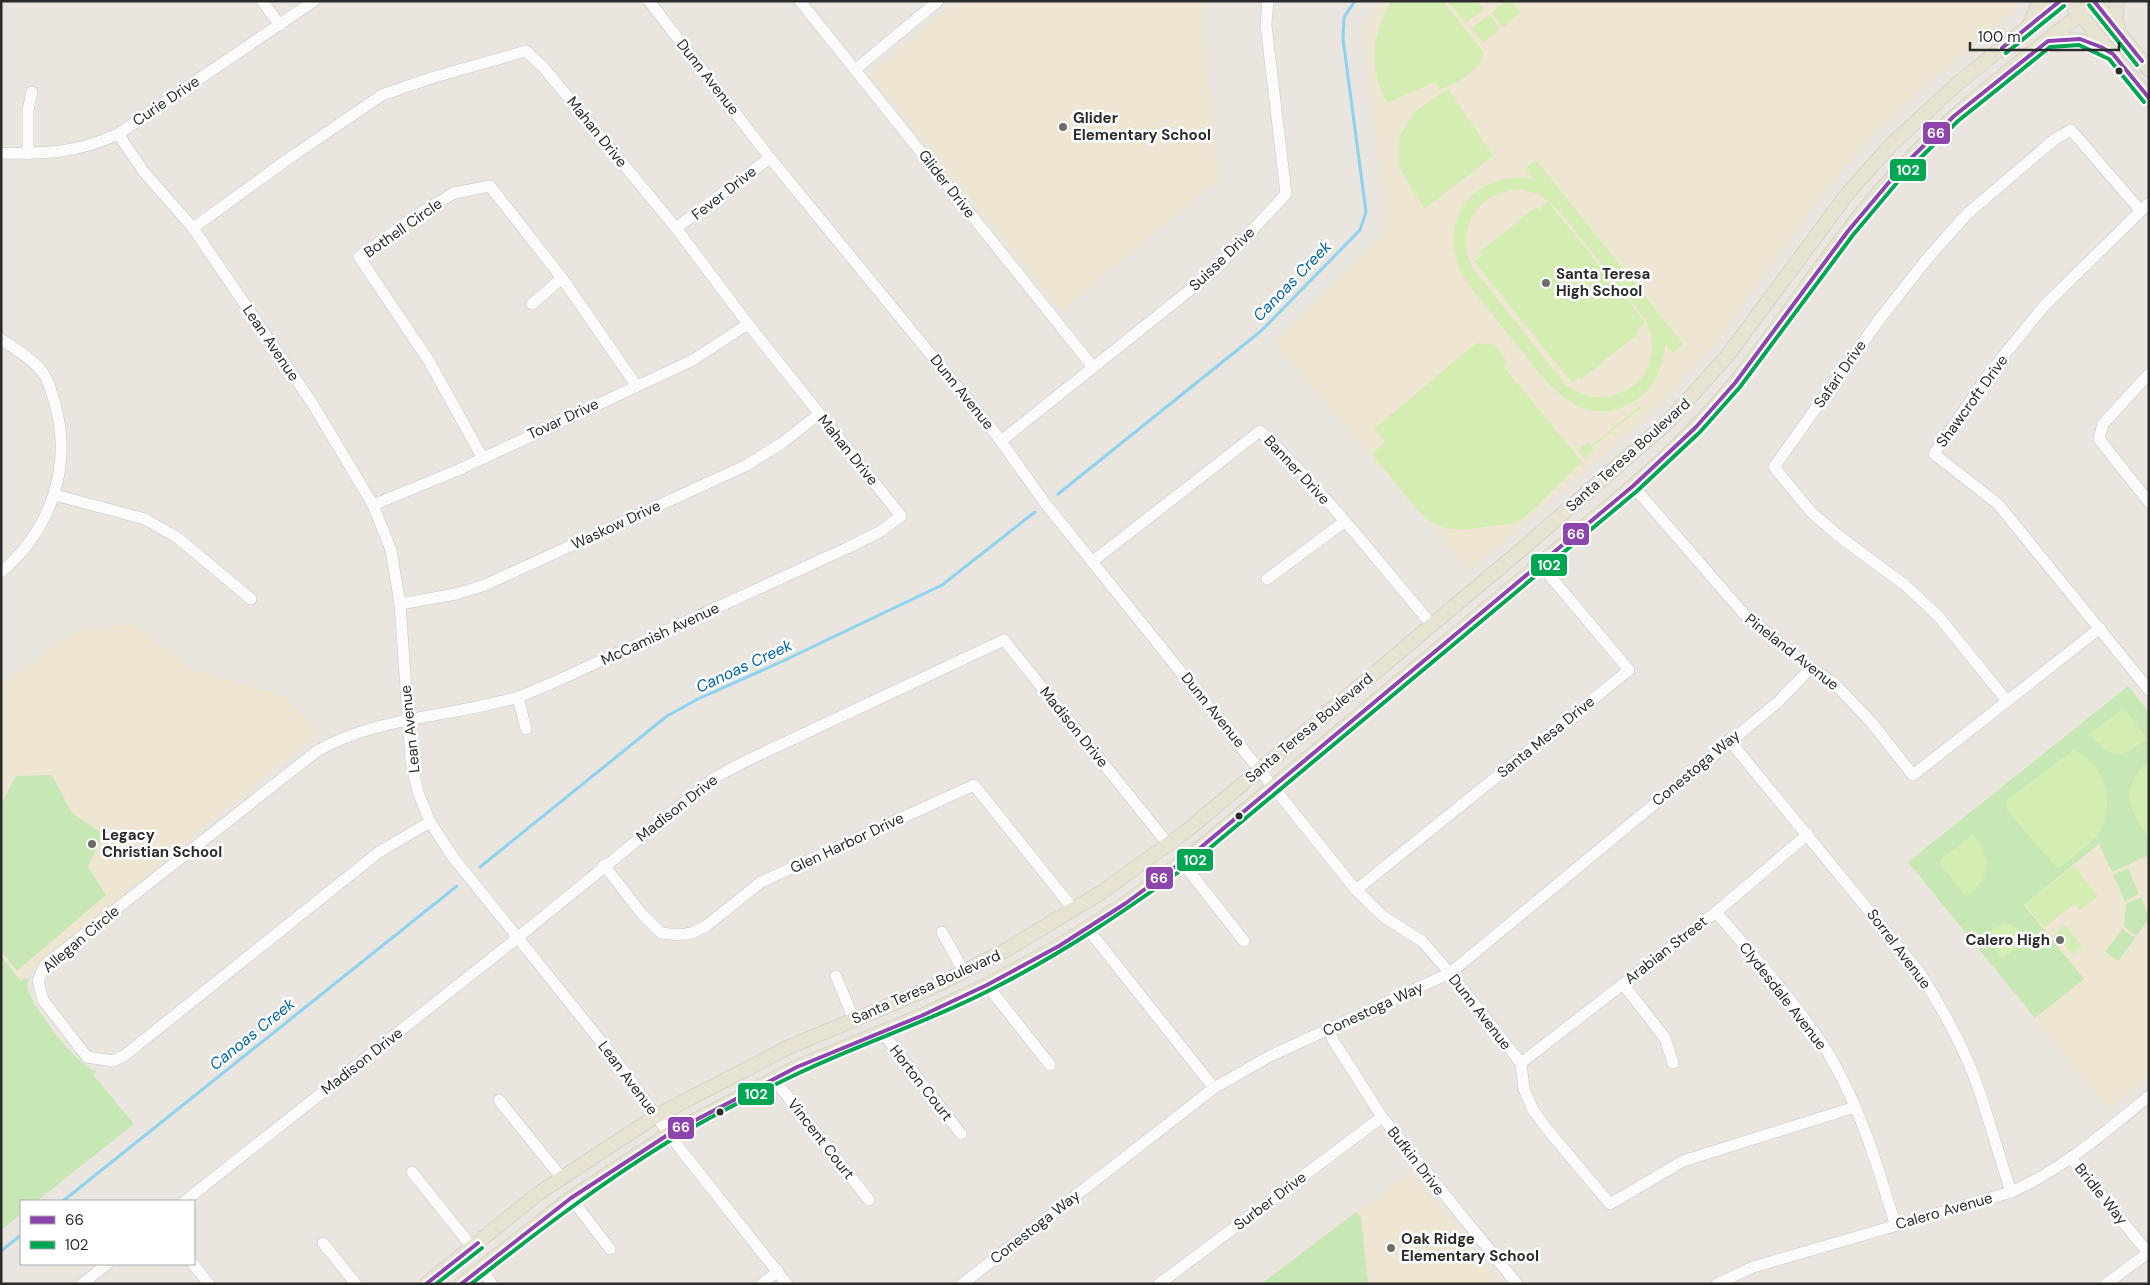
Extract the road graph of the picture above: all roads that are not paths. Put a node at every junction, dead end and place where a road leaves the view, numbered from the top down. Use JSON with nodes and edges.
{"nodes":[{"id":1,"x":262,"y":1,"type":"edge"},
{"id":2,"x":314,"y":1,"type":"edge"},
{"id":3,"x":649,"y":1,"type":"edge"},
{"id":4,"x":800,"y":1,"type":"edge"},
{"id":5,"x":938,"y":1,"type":"edge"},
{"id":6,"x":1268,"y":1,"type":"edge"},
{"id":7,"x":2039,"y":1,"type":"edge"},
{"id":8,"x":2060,"y":1,"type":"edge"},
{"id":9,"x":2069,"y":1,"type":"edge"},
{"id":10,"x":2118,"y":1,"type":"edge"},
{"id":11,"x":2095,"y":2,"type":"edge"},
{"id":12,"x":2080,"y":15,"type":"junction"},
{"id":13,"x":280,"y":25,"type":"junction"},
{"id":14,"x":2030,"y":26,"type":"junction"},
{"id":15,"x":2120,"y":34,"type":"junction"},
{"id":16,"x":2048,"y":41,"type":"junction"},
{"id":17,"x":2113,"y":54,"type":"junction"},
{"id":18,"x":856,"y":68,"type":"junction"},
{"id":19,"x":2149,"y":70,"type":"edge"},
{"id":20,"x":32,"y":92,"type":"dead end"},
{"id":21,"x":2149,"y":98,"type":"edge"},
{"id":22,"x":118,"y":134,"type":"junction"},
{"id":23,"x":1,"y":154,"type":"edge"},
{"id":24,"x":28,"y":154,"type":"junction"},
{"id":25,"x":770,"y":158,"type":"junction"},
{"id":26,"x":2144,"y":207,"type":"edge"},
{"id":27,"x":193,"y":228,"type":"junction"},
{"id":28,"x":676,"y":228,"type":"junction"},
{"id":29,"x":562,"y":278,"type":"junction"},
{"id":30,"x":532,"y":304,"type":"dead end"},
{"id":31,"x":748,"y":324,"type":"junction"},
{"id":32,"x":1,"y":339,"type":"edge"},
{"id":33,"x":1093,"y":367,"type":"junction"},
{"id":34,"x":2149,"y":374,"type":"edge"},
{"id":35,"x":636,"y":385,"type":"junction"},
{"id":36,"x":818,"y":414,"type":"junction"},
{"id":37,"x":1001,"y":441,"type":"junction"},
{"id":38,"x":482,"y":457,"type":"junction"},
{"id":39,"x":1632,"y":486,"type":"junction"},
{"id":40,"x":55,"y":494,"type":"junction"},
{"id":41,"x":2149,"y":502,"type":"edge"},
{"id":42,"x":373,"y":504,"type":"junction"},
{"id":43,"x":901,"y":516,"type":"joint"},
{"id":44,"x":1344,"y":522,"type":"junction"},
{"id":45,"x":1093,"y":561,"type":"junction"},
{"id":46,"x":1540,"y":564,"type":"junction"},
{"id":47,"x":1,"y":572,"type":"edge"},
{"id":48,"x":1267,"y":579,"type":"dead end"},
{"id":49,"x":251,"y":599,"type":"dead end"},
{"id":50,"x":400,"y":604,"type":"junction"},
{"id":51,"x":1432,"y":625,"type":"junction"},
{"id":52,"x":2100,"y":628,"type":"junction"},
{"id":53,"x":1811,"y":668,"type":"junction"},
{"id":54,"x":2149,"y":690,"type":"edge"},
{"id":55,"x":518,"y":697,"type":"junction"},
{"id":56,"x":2006,"y":701,"type":"junction"},
{"id":57,"x":407,"y":720,"type":"junction"},
{"id":58,"x":526,"y":729,"type":"dead end"},
{"id":59,"x":1729,"y":740,"type":"junction"},
{"id":60,"x":1260,"y":769,"type":"junction"},
{"id":61,"x":1274,"y":786,"type":"junction"},
{"id":62,"x":430,"y":822,"type":"junction"},
{"id":63,"x":1808,"y":834,"type":"junction"},
{"id":64,"x":1168,"y":844,"type":"junction"},
{"id":65,"x":1182,"y":862,"type":"junction"},
{"id":66,"x":604,"y":865,"type":"junction"},
{"id":67,"x":1356,"y":890,"type":"junction"},
{"id":68,"x":1074,"y":910,"type":"junction"},
{"id":69,"x":1716,"y":912,"type":"junction"},
{"id":70,"x":1087,"y":928,"type":"junction"},
{"id":71,"x":942,"y":932,"type":"dead end"},
{"id":72,"x":518,"y":937,"type":"junction"},
{"id":73,"x":1244,"y":941,"type":"dead end"},
{"id":74,"x":964,"y":972,"type":"junction"},
{"id":75,"x":1450,"y":973,"type":"junction"},
{"id":76,"x":836,"y":976,"type":"dead end"},
{"id":77,"x":1622,"y":984,"type":"junction"},
{"id":78,"x":987,"y":985,"type":"junction"},
{"id":79,"x":854,"y":1020,"type":"junction"},
{"id":80,"x":1329,"y":1030,"type":"junction"},
{"id":81,"x":882,"y":1032,"type":"junction"},
{"id":82,"x":1521,"y":1063,"type":"junction"},
{"id":83,"x":1673,"y":1063,"type":"dead end"},
{"id":84,"x":1050,"y":1065,"type":"dead end"},
{"id":85,"x":774,"y":1079,"type":"junction"},
{"id":86,"x":1214,"y":1088,"type":"junction"},
{"id":87,"x":2149,"y":1096,"type":"edge"},
{"id":88,"x":499,"y":1100,"type":"dead end"},
{"id":89,"x":1855,"y":1107,"type":"junction"},
{"id":90,"x":656,"y":1116,"type":"junction"},
{"id":91,"x":1382,"y":1117,"type":"junction"},
{"id":92,"x":669,"y":1134,"type":"junction"},
{"id":93,"x":961,"y":1134,"type":"dead end"},
{"id":94,"x":2071,"y":1158,"type":"junction"},
{"id":95,"x":412,"y":1172,"type":"dead end"},
{"id":96,"x":561,"y":1177,"type":"junction"},
{"id":97,"x":2011,"y":1192,"type":"junction"},
{"id":98,"x":570,"y":1198,"type":"junction"},
{"id":99,"x":186,"y":1200,"type":"edge"},
{"id":100,"x":869,"y":1200,"type":"dead end"},
{"id":101,"x":1895,"y":1224,"type":"junction"},
{"id":102,"x":323,"y":1243,"type":"dead end"},
{"id":103,"x":472,"y":1247,"type":"junction"},
{"id":104,"x":610,"y":1249,"type":"dead end"},
{"id":105,"x":2148,"y":1253,"type":"edge"},
{"id":106,"x":106,"y":1265,"type":"edge"},
{"id":107,"x":194,"y":1265,"type":"edge"},
{"id":108,"x":481,"y":1268,"type":"junction"},
{"id":109,"x":778,"y":1271,"type":"junction"},
{"id":110,"x":82,"y":1284,"type":"edge"},
{"id":111,"x":209,"y":1284,"type":"edge"},
{"id":112,"x":356,"y":1284,"type":"edge"},
{"id":113,"x":426,"y":1284,"type":"edge"},
{"id":114,"x":461,"y":1284,"type":"edge"},
{"id":115,"x":492,"y":1284,"type":"edge"},
{"id":116,"x":762,"y":1284,"type":"edge"},
{"id":117,"x":788,"y":1284,"type":"edge"},
{"id":118,"x":962,"y":1284,"type":"edge"},
{"id":119,"x":1159,"y":1284,"type":"edge"},
{"id":120,"x":1517,"y":1284,"type":"edge"},
{"id":121,"x":1717,"y":1284,"type":"edge"},
{"id":122,"x":2106,"y":1284,"type":"edge"}],
"edges":[{"from":1,"to":13,"type":"street"},
{"from":2,"to":13,"type":"street","name":"Curie Drive"},
{"from":3,"to":25,"type":"street","name":"Dunn Avenue"},
{"from":4,"to":18,"type":"street","name":"Glider Drive"},
{"from":5,"to":18,"type":"street"},
{"from":6,"to":33,"type":"street","name":"Suisse Drive"},
{"from":7,"to":14,"type":"main road"},
{"from":8,"to":14,"type":"main road","name":"Santa Teresa Boulevard"},
{"from":9,"to":12,"type":"main road"},
{"from":10,"to":15,"type":"main road"},
{"from":11,"to":12,"type":"main road","name":"Santa Teresa Boulevard"},
{"from":11,"to":15,"type":"main road"},
{"from":12,"to":16,"type":"main road","name":"Santa Teresa Boulevard"},
{"from":12,"to":17,"type":"main road"},
{"from":13,"to":22,"type":"street","name":"Curie Drive"},
{"from":14,"to":51,"type":"main road","name":"Santa Teresa Boulevard"},
{"from":15,"to":19,"type":"main road"},
{"from":16,"to":17,"type":"main road"},
{"from":16,"to":39,"type":"main road","name":"Santa Teresa Boulevard"},
{"from":17,"to":21,"type":"main road"},
{"from":18,"to":33,"type":"street","name":"Glider Drive"},
{"from":20,"to":24,"type":"street"},
{"from":22,"to":24,"type":"street","name":"Curie Drive"},
{"from":22,"to":27,"type":"street","name":"Lean Avenue"},
{"from":23,"to":24,"type":"street","name":"Curie Drive"},
{"from":25,"to":28,"type":"street","name":"Fever Drive"},
{"from":25,"to":37,"type":"street","name":"Dunn Avenue"},
{"from":26,"to":52,"type":"street","name":"Shawcroft Drive"},
{"from":26,"to":56,"type":"street","name":"Safari Drive"},
{"from":27,"to":28,"type":"street","name":"Mahan Drive"},
{"from":27,"to":42,"type":"street","name":"Lean Avenue"},
{"from":28,"to":31,"type":"street","name":"Mahan Drive"},
{"from":29,"to":30,"type":"street"},
{"from":29,"to":35,"type":"street","name":"Bothell Circle"},
{"from":29,"to":38,"type":"street","name":"Bothell Circle"},
{"from":31,"to":35,"type":"street","name":"Tovar Drive"},
{"from":31,"to":36,"type":"street","name":"Mahan Drive"},
{"from":32,"to":40,"type":"street"},
{"from":33,"to":37,"type":"street","name":"Suisse Drive"},
{"from":34,"to":41,"type":"street"},
{"from":35,"to":38,"type":"street","name":"Tovar Drive"},
{"from":36,"to":43,"type":"street","name":"Mahan Drive"},
{"from":36,"to":50,"type":"street","name":"Waskow Drive"},
{"from":37,"to":45,"type":"street","name":"Dunn Avenue"},
{"from":38,"to":42,"type":"street","name":"Tovar Drive"},
{"from":39,"to":46,"type":"main road","name":"Santa Teresa Boulevard"},
{"from":39,"to":53,"type":"street","name":"Pineland Avenue"},
{"from":40,"to":47,"type":"street"},
{"from":40,"to":49,"type":"street"},
{"from":42,"to":50,"type":"street","name":"Lean Avenue"},
{"from":43,"to":55,"type":"street","name":"McCamish Avenue"},
{"from":44,"to":45,"type":"street","name":"Banner Drive"},
{"from":44,"to":48,"type":"street"},
{"from":44,"to":51,"type":"street","name":"Banner Drive"},
{"from":45,"to":60,"type":"street","name":"Dunn Avenue"},
{"from":46,"to":61,"type":"main road","name":"Santa Teresa Boulevard"},
{"from":46,"to":67,"type":"street","name":"Santa Mesa Drive"},
{"from":50,"to":57,"type":"street","name":"Lean Avenue"},
{"from":51,"to":60,"type":"main road","name":"Santa Teresa Boulevard"},
{"from":52,"to":54,"type":"street","name":"Shawcroft Drive"},
{"from":52,"to":56,"type":"street","name":"Pineland Avenue"},
{"from":53,"to":56,"type":"street","name":"Pineland Avenue"},
{"from":53,"to":59,"type":"street","name":"Conestoga Way"},
{"from":55,"to":57,"type":"street","name":"McCamish Avenue"},
{"from":55,"to":58,"type":"street"},
{"from":57,"to":62,"type":"street","name":"Lean Avenue"},
{"from":57,"to":62,"type":"street","name":"Allegan Circle"},
{"from":59,"to":63,"type":"street","name":"Sorrel Avenue"},
{"from":59,"to":75,"type":"street","name":"Conestoga Way"},
{"from":60,"to":61,"type":"street","name":"Dunn Avenue"},
{"from":60,"to":64,"type":"main road","name":"Santa Teresa Boulevard"},
{"from":61,"to":65,"type":"main road","name":"Santa Teresa Boulevard"},
{"from":61,"to":67,"type":"street","name":"Dunn Avenue"},
{"from":62,"to":72,"type":"street","name":"Lean Avenue"},
{"from":63,"to":69,"type":"street","name":"Arabian Street"},
{"from":63,"to":97,"type":"street","name":"Sorrel Avenue"},
{"from":64,"to":66,"type":"street","name":"Madison Drive"},
{"from":64,"to":68,"type":"main road","name":"Santa Teresa Boulevard"},
{"from":65,"to":70,"type":"main road","name":"Santa Teresa Boulevard"},
{"from":65,"to":73,"type":"street"},
{"from":66,"to":68,"type":"street","name":"Glen Harbor Drive"},
{"from":66,"to":72,"type":"street","name":"Madison Drive"},
{"from":67,"to":75,"type":"street","name":"Dunn Avenue"},
{"from":68,"to":74,"type":"main road","name":"Santa Teresa Boulevard"},
{"from":69,"to":77,"type":"street","name":"Arabian Street"},
{"from":69,"to":89,"type":"street","name":"Clydesdale Avenue"},
{"from":70,"to":78,"type":"main road","name":"Santa Teresa Boulevard"},
{"from":70,"to":86,"type":"street"},
{"from":71,"to":74,"type":"street"},
{"from":72,"to":90,"type":"street","name":"Lean Avenue"},
{"from":72,"to":99,"type":"street","name":"Madison Drive"},
{"from":74,"to":79,"type":"main road","name":"Santa Teresa Boulevard"},
{"from":75,"to":80,"type":"street","name":"Conestoga Way"},
{"from":75,"to":82,"type":"street","name":"Dunn Avenue"},
{"from":76,"to":79,"type":"street"},
{"from":77,"to":82,"type":"street","name":"Arabian Street"},
{"from":77,"to":83,"type":"street"},
{"from":78,"to":81,"type":"main road","name":"Santa Teresa Boulevard"},
{"from":78,"to":84,"type":"street"},
{"from":79,"to":90,"type":"main road","name":"Santa Teresa Boulevard"},
{"from":80,"to":86,"type":"street","name":"Conestoga Way"},
{"from":80,"to":91,"type":"street","name":"Bufkin Drive"},
{"from":81,"to":85,"type":"main road","name":"Santa Teresa Boulevard"},
{"from":81,"to":93,"type":"street","name":"Horton Court"},
{"from":82,"to":89,"type":"street","name":"Dunn Avenue"},
{"from":85,"to":92,"type":"main road","name":"Santa Teresa Boulevard"},
{"from":85,"to":100,"type":"street","name":"Vincent Court"},
{"from":86,"to":118,"type":"street","name":"Conestoga Way"},
{"from":87,"to":94,"type":"street","name":"Calero Avenue"},
{"from":88,"to":96,"type":"street"},
{"from":89,"to":101,"type":"street","name":"Clydesdale Avenue"},
{"from":90,"to":92,"type":"street","name":"Lean Avenue"},
{"from":90,"to":96,"type":"main road","name":"Santa Teresa Boulevard"},
{"from":91,"to":119,"type":"street","name":"Surber Drive"},
{"from":91,"to":120,"type":"street","name":"Bufkin Drive"},
{"from":92,"to":98,"type":"main road","name":"Santa Teresa Boulevard"},
{"from":92,"to":109,"type":"street","name":"Lean Avenue"},
{"from":94,"to":97,"type":"street","name":"Calero Avenue"},
{"from":94,"to":105,"type":"street","name":"Bridle Way"},
{"from":95,"to":103,"type":"street"},
{"from":96,"to":103,"type":"main road","name":"Santa Teresa Boulevard"},
{"from":97,"to":101,"type":"street","name":"Calero Avenue"},
{"from":98,"to":104,"type":"street"},
{"from":98,"to":108,"type":"main road","name":"Santa Teresa Boulevard"},
{"from":101,"to":121,"type":"street","name":"Calero Avenue"},
{"from":102,"to":112,"type":"street"},
{"from":103,"to":113,"type":"main road","name":"Santa Teresa Boulevard"},
{"from":105,"to":122,"type":"street"},
{"from":106,"to":110,"type":"street"},
{"from":107,"to":111,"type":"street"},
{"from":108,"to":114,"type":"main road","name":"Santa Teresa Boulevard"},
{"from":108,"to":115,"type":"street"},
{"from":109,"to":116,"type":"street"},
{"from":109,"to":117,"type":"street","name":"Lean Avenue"}]}
